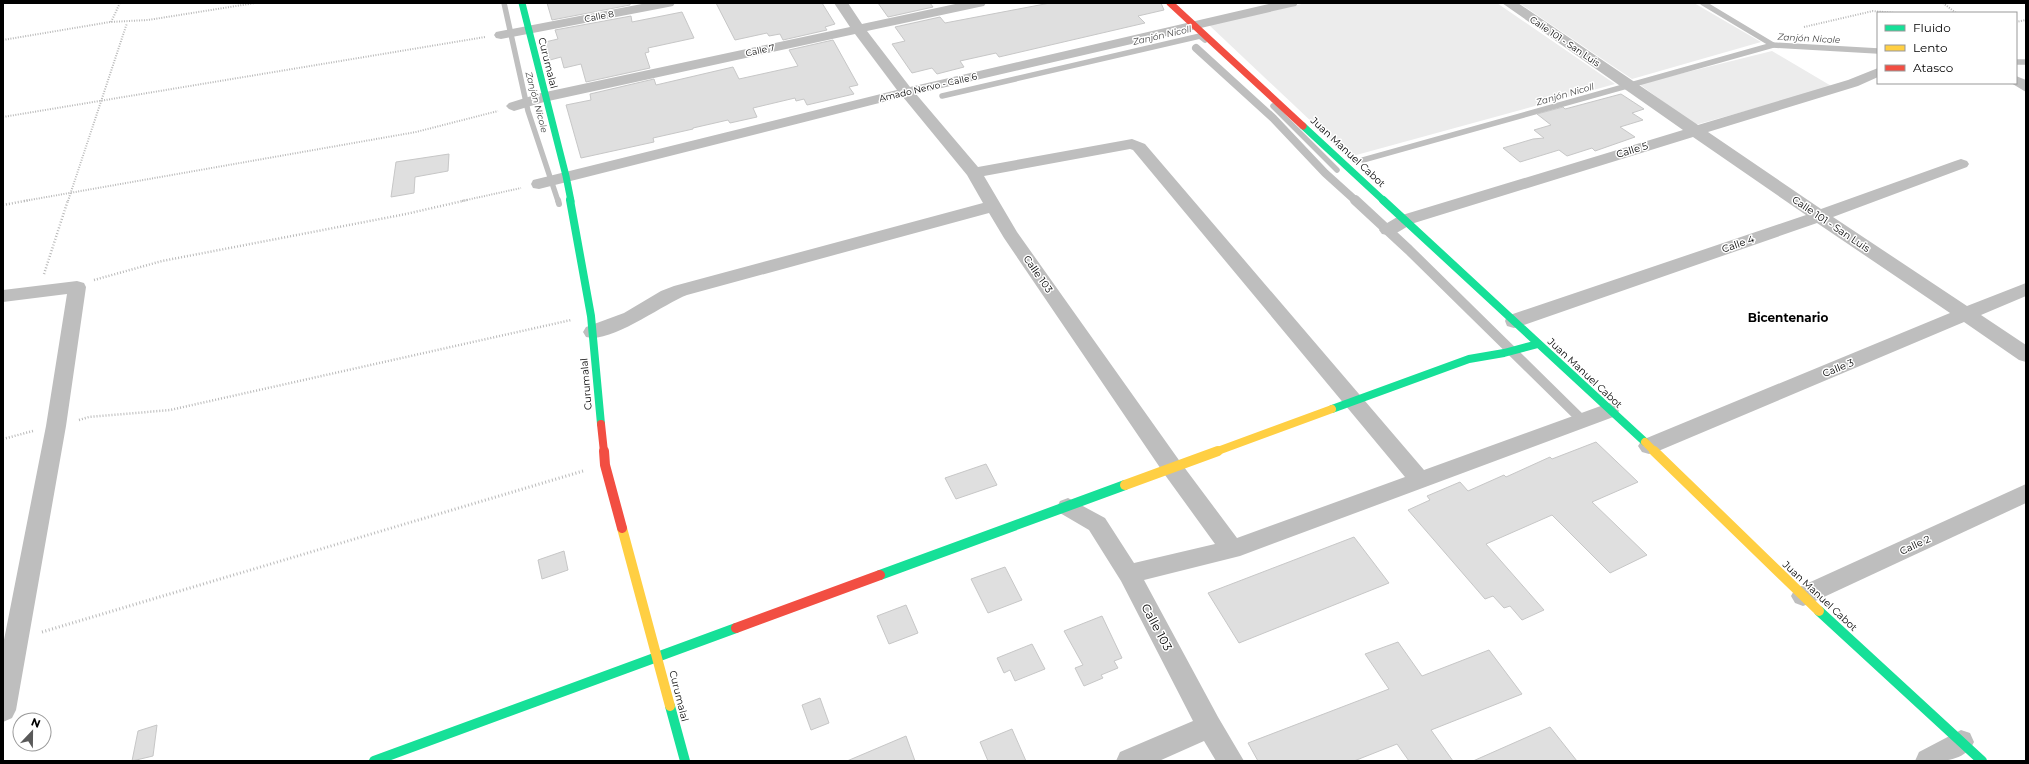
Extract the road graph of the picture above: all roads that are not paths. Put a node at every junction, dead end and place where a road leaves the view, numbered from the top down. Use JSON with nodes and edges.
{"nodes":[{"id":1,"x":522,"y":3,"type":"edge"},
{"id":2,"x":668,"y":3,"type":"edge"},
{"id":3,"x":841,"y":3,"type":"edge"},
{"id":4,"x":979,"y":3,"type":"edge"},
{"id":5,"x":1170,"y":3,"type":"edge"},
{"id":6,"x":1291,"y":3,"type":"edge"},
{"id":7,"x":1509,"y":3,"type":"edge"},
{"id":8,"x":1196,"y":26,"type":"junction"},
{"id":9,"x":858,"y":29,"type":"junction"},
{"id":10,"x":529,"y":30,"type":"junction"},
{"id":11,"x":501,"y":35,"type":"road end"},
{"id":12,"x":1196,"y":48,"type":"dead end"},
{"id":13,"x":1877,"y":72,"type":"edge"},
{"id":14,"x":2017,"y":81,"type":"edge"},
{"id":15,"x":2026,"y":87,"type":"edge"},
{"id":16,"x":906,"y":92,"type":"junction"},
{"id":17,"x":543,"y":97,"type":"junction"},
{"id":18,"x":514,"y":106,"type":"road end"},
{"id":19,"x":1695,"y":131,"type":"junction"},
{"id":20,"x":1961,"y":164,"type":"dead end"},
{"id":21,"x":974,"y":172,"type":"junction"},
{"id":22,"x":566,"y":176,"type":"junction"},
{"id":23,"x":539,"y":184,"type":"road end"},
{"id":24,"x":994,"y":206,"type":"junction"},
{"id":25,"x":1819,"y":216,"type":"junction"},
{"id":26,"x":1405,"y":220,"type":"junction"},
{"id":27,"x":1388,"y":230,"type":"junction"},
{"id":28,"x":2026,"y":289,"type":"edge"},
{"id":29,"x":3,"y":296,"type":"edge"},
{"id":30,"x":1966,"y":315,"type":"junction"},
{"id":31,"x":1514,"y":321,"type":"junction"},
{"id":32,"x":592,"y":324,"type":"junction"},
{"id":33,"x":1538,"y":344,"type":"junction"},
{"id":34,"x":1512,"y":351,"type":"junction"},
{"id":35,"x":2026,"y":355,"type":"edge"},
{"id":36,"x":1353,"y":402,"type":"junction"},
{"id":37,"x":1609,"y":411,"type":"junction"},
{"id":38,"x":1583,"y":421,"type":"junction"},
{"id":39,"x":1649,"y":446,"type":"junction"},
{"id":40,"x":1173,"y":469,"type":"junction"},
{"id":41,"x":1420,"y":480,"type":"junction"},
{"id":42,"x":2026,"y":493,"type":"edge"},
{"id":43,"x":1068,"y":507,"type":"junction"},
{"id":44,"x":1232,"y":549,"type":"junction"},
{"id":45,"x":1129,"y":574,"type":"junction"},
{"id":46,"x":1803,"y":596,"type":"junction"},
{"id":47,"x":658,"y":658,"type":"junction"},
{"id":48,"x":3,"y":710,"type":"edge"},
{"id":49,"x":1209,"y":726,"type":"junction"},
{"id":50,"x":1961,"y":742,"type":"junction"},
{"id":51,"x":374,"y":761,"type":"edge"},
{"id":52,"x":685,"y":761,"type":"edge"},
{"id":53,"x":1129,"y":761,"type":"edge"},
{"id":54,"x":1231,"y":761,"type":"edge"},
{"id":55,"x":1928,"y":761,"type":"edge"},
{"id":56,"x":1982,"y":761,"type":"edge"}],
"edges":[{"from":1,"to":10,"type":"street","name":"Curumalal"},
{"from":2,"to":10,"type":"street","name":"Calle 8"},
{"from":3,"to":9,"type":"street","name":"Calle 103"},
{"from":4,"to":9,"type":"street","name":"Calle 7"},
{"from":5,"to":8,"type":"street","name":"Juan Manuel Cabot"},
{"from":6,"to":8,"type":"street","name":"Amado Nervo - Calle 6"},
{"from":7,"to":19,"type":"street","name":"Calle 101 - San Luis"},
{"from":8,"to":16,"type":"street","name":"Amado Nervo - Calle 6"},
{"from":8,"to":26,"type":"street","name":"Juan Manuel Cabot"},
{"from":9,"to":16,"type":"street","name":"Calle 103"},
{"from":9,"to":17,"type":"street","name":"Calle 7"},
{"from":10,"to":11,"type":"street","name":"Calle 8"},
{"from":10,"to":17,"type":"street","name":"Curumalal"},
{"from":12,"to":27,"type":"lane"},
{"from":13,"to":19,"type":"street","name":"Calle 5"},
{"from":14,"to":15,"type":"street"},
{"from":16,"to":21,"type":"street","name":"Calle 103"},
{"from":16,"to":22,"type":"street","name":"Amado Nervo - Calle 6"},
{"from":17,"to":18,"type":"street","name":"Calle 7"},
{"from":17,"to":22,"type":"street","name":"Curumalal"},
{"from":19,"to":25,"type":"street","name":"Calle 101 - San Luis"},
{"from":19,"to":26,"type":"street","name":"Calle 5"},
{"from":20,"to":25,"type":"street","name":"Calle 4"},
{"from":21,"to":24,"type":"street","name":"Calle 103"},
{"from":21,"to":36,"type":"street"},
{"from":22,"to":23,"type":"street","name":"Amado Nervo - Calle 6"},
{"from":22,"to":32,"type":"street","name":"Curumalal"},
{"from":24,"to":32,"type":"street"},
{"from":24,"to":40,"type":"street","name":"Calle 103"},
{"from":25,"to":30,"type":"street","name":"Calle 101 - San Luis"},
{"from":25,"to":31,"type":"street","name":"Calle 4"},
{"from":26,"to":27,"type":"street","name":"Calle 5"},
{"from":26,"to":31,"type":"street","name":"Juan Manuel Cabot"},
{"from":27,"to":34,"type":"lane"},
{"from":28,"to":30,"type":"street","name":"Calle 3"},
{"from":29,"to":48,"type":"street"},
{"from":30,"to":35,"type":"street","name":"Calle 101 - San Luis"},
{"from":30,"to":39,"type":"street","name":"Calle 3"},
{"from":31,"to":33,"type":"street","name":"Juan Manuel Cabot"},
{"from":32,"to":47,"type":"street","name":"Curumalal"},
{"from":33,"to":34,"type":"street"},
{"from":33,"to":37,"type":"street","name":"Juan Manuel Cabot"},
{"from":34,"to":36,"type":"street"},
{"from":34,"to":38,"type":"lane"},
{"from":36,"to":40,"type":"street"},
{"from":36,"to":41,"type":"street"},
{"from":37,"to":38,"type":"street"},
{"from":37,"to":39,"type":"street","name":"Juan Manuel Cabot"},
{"from":38,"to":41,"type":"street"},
{"from":39,"to":46,"type":"street","name":"Juan Manuel Cabot"},
{"from":40,"to":43,"type":"street"},
{"from":40,"to":44,"type":"street","name":"Calle 103"},
{"from":41,"to":44,"type":"street"},
{"from":42,"to":46,"type":"street","name":"Calle 2"},
{"from":43,"to":45,"type":"street","name":"Calle 103"},
{"from":43,"to":47,"type":"street"},
{"from":44,"to":45,"type":"street"},
{"from":45,"to":49,"type":"street","name":"Calle 103"},
{"from":46,"to":50,"type":"street","name":"Juan Manuel Cabot"},
{"from":47,"to":51,"type":"street"},
{"from":47,"to":52,"type":"street","name":"Curumalal"},
{"from":49,"to":53,"type":"street"},
{"from":49,"to":54,"type":"street","name":"Calle 103"},
{"from":50,"to":55,"type":"street"},
{"from":50,"to":56,"type":"street","name":"Juan Manuel Cabot"}]}
